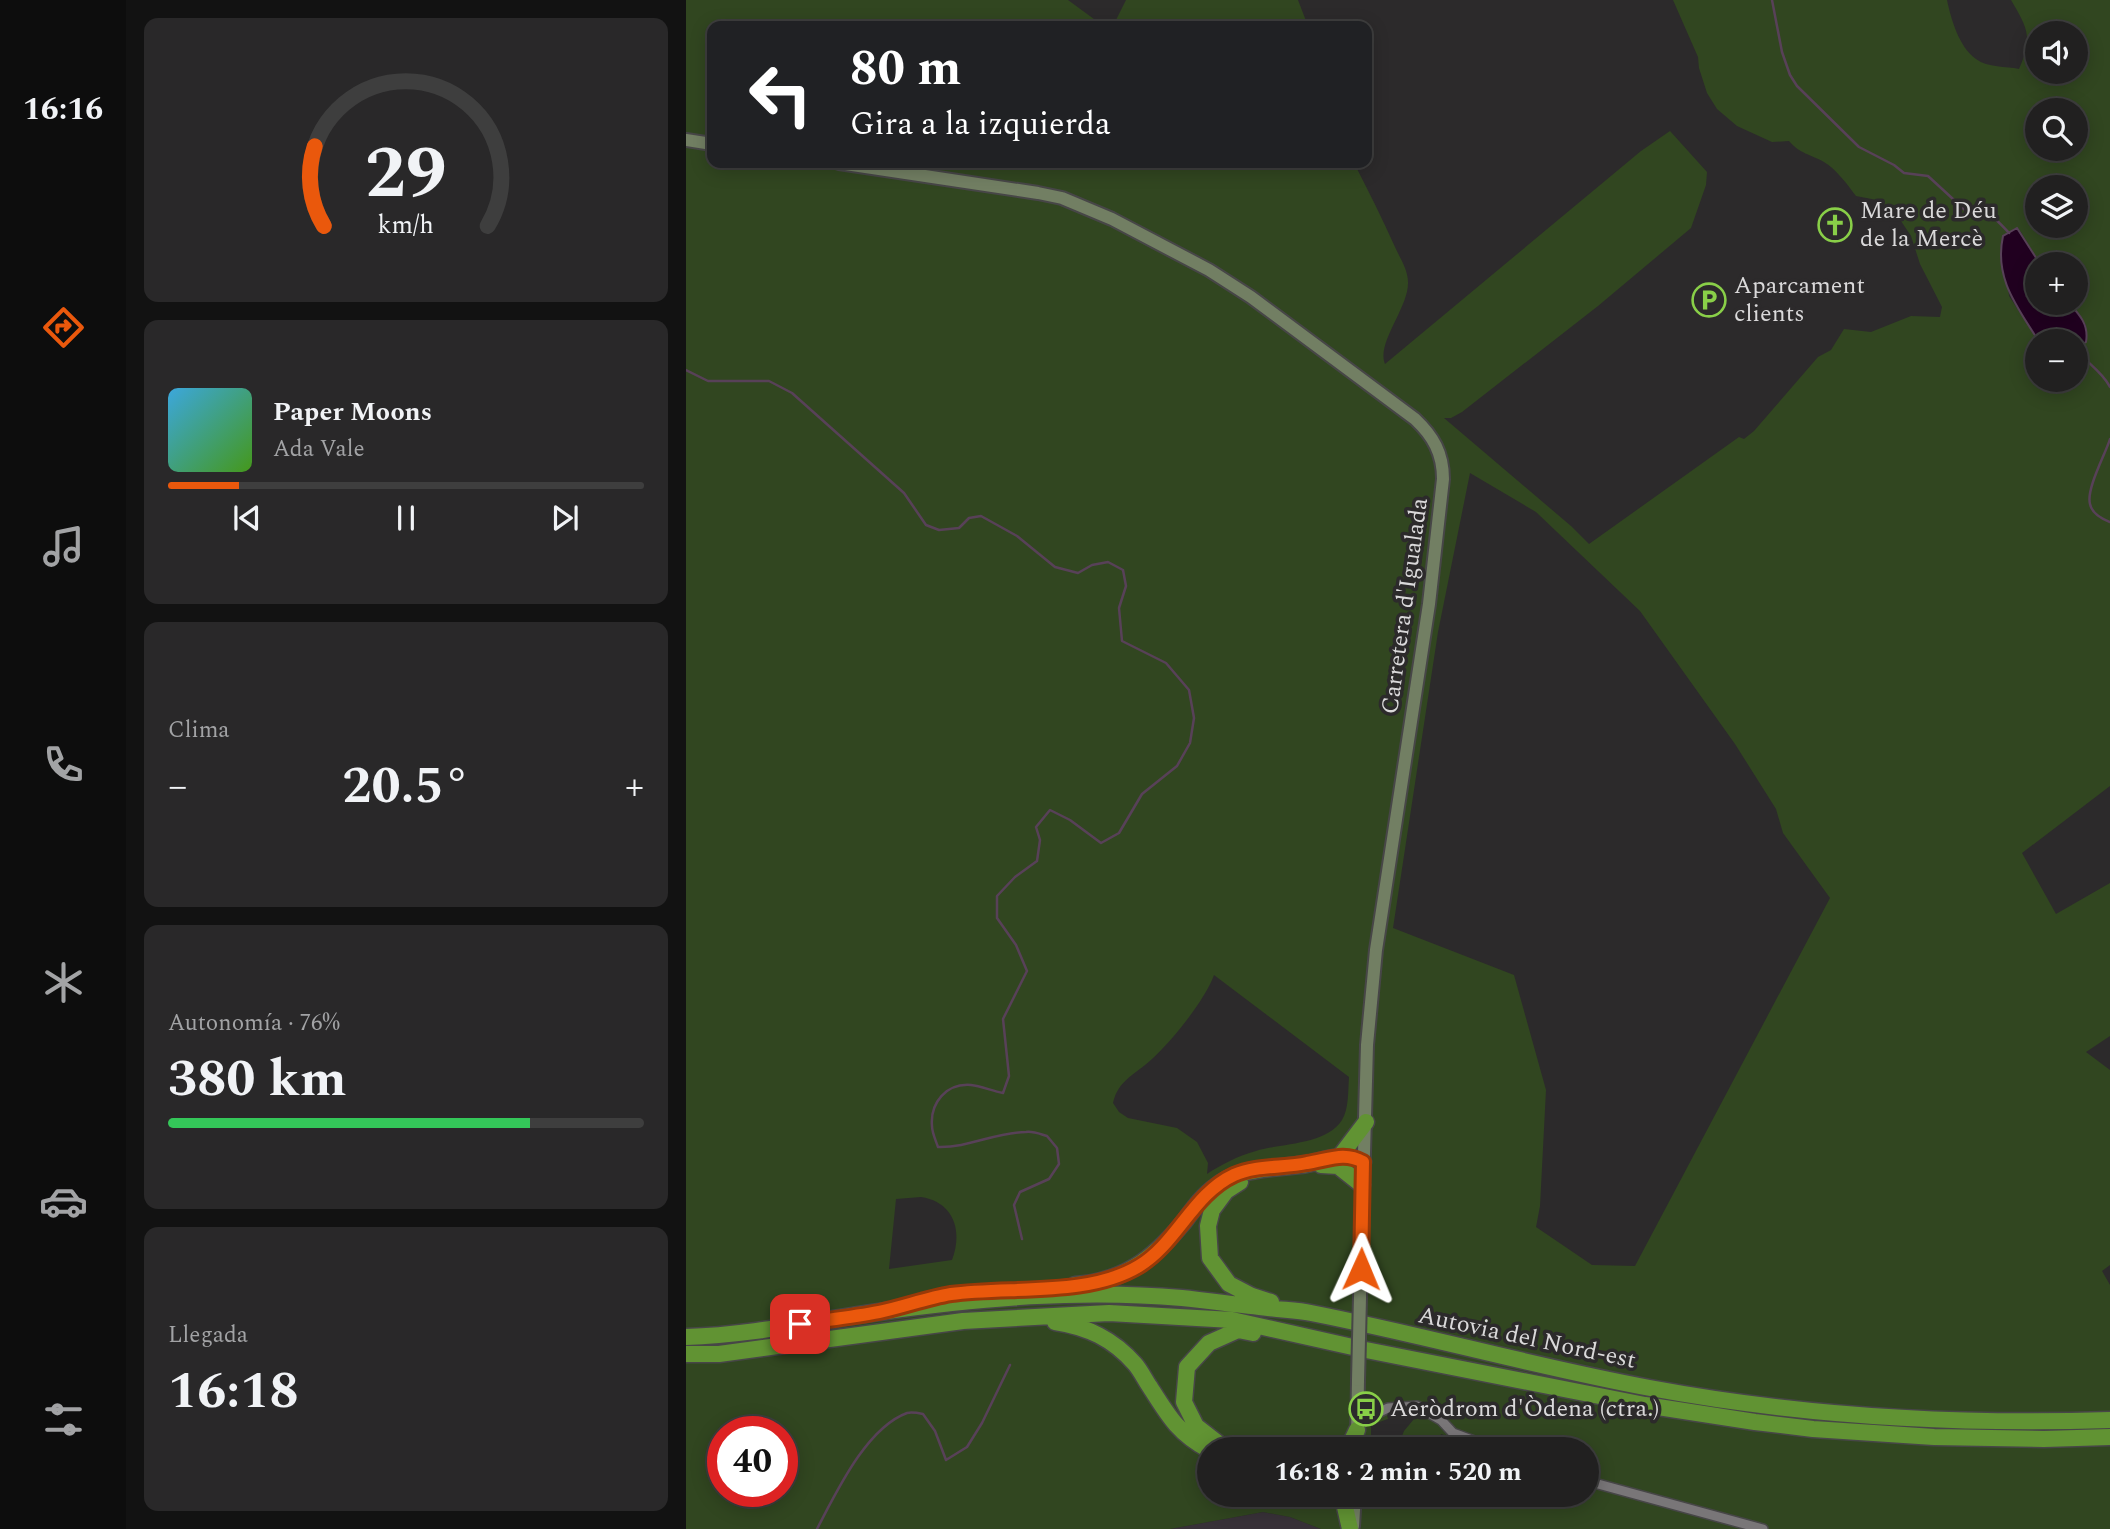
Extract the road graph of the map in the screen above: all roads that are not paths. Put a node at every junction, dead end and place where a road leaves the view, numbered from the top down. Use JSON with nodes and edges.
{"nodes":[{"id":1,"x":686,"y":140,"type":"edge"},
{"id":2,"x":707,"y":143,"type":"edge"},
{"id":3,"x":873,"y":168,"type":"edge"},
{"id":4,"x":1366,"y":1122,"type":"junction"},
{"id":5,"x":1339,"y":1161,"type":"junction"},
{"id":6,"x":1363,"y":1162,"type":"junction"},
{"id":7,"x":1265,"y":1169,"type":"junction"},
{"id":8,"x":1362,"y":1185,"type":"junction"},
{"id":9,"x":879,"y":1312,"type":"junction"},
{"id":10,"x":1307,"y":1312,"type":"junction"},
{"id":11,"x":1024,"y":1318,"type":"junction"},
{"id":12,"x":686,"y":1337,"type":"edge"},
{"id":13,"x":1366,"y":1350,"type":"junction"},
{"id":14,"x":686,"y":1354,"type":"edge"},
{"id":15,"x":2110,"y":1420,"type":"edge"},
{"id":16,"x":1357,"y":1426,"type":"junction"},
{"id":17,"x":1212,"y":1437,"type":"edge"},
{"id":18,"x":1353,"y":1437,"type":"edge"},
{"id":19,"x":1357,"y":1437,"type":"edge"},
{"id":20,"x":1464,"y":1437,"type":"edge"},
{"id":21,"x":2110,"y":1437,"type":"edge"},
{"id":22,"x":1197,"y":1443,"type":"edge"},
{"id":23,"x":1599,"y":1484,"type":"edge"},
{"id":24,"x":1345,"y":1507,"type":"edge"},
{"id":25,"x":1353,"y":1507,"type":"edge"},
{"id":26,"x":1351,"y":1529,"type":"edge"},
{"id":27,"x":1763,"y":1529,"type":"edge"}],
"edges":[{"from":1,"to":2,"type":"street"},
{"from":3,"to":4,"type":"street","name":"Carretera d'Igualada"},
{"from":4,"to":5,"type":"highway"},
{"from":4,"to":6,"type":"street","name":"Carretera d'Igualada"},
{"from":5,"to":6,"type":"highway"},
{"from":5,"to":7,"type":"highway"},
{"from":5,"to":8,"type":"highway"},
{"from":6,"to":8,"type":"street","name":"Carretera d'Igualada"},
{"from":7,"to":9,"type":"highway"},
{"from":7,"to":10,"type":"highway"},
{"from":8,"to":16,"type":"street","name":"Carretera d'Igualada","bridge":true},
{"from":9,"to":10,"type":"highway","name":"Autovia del Nord-est"},
{"from":9,"to":12,"type":"highway","name":"Autovia del Nord-est"},
{"from":10,"to":15,"type":"highway","name":"Autovia del Nord-est"},
{"from":11,"to":13,"type":"highway","name":"Autovia del Nord-est"},
{"from":11,"to":14,"type":"highway","name":"Autovia del Nord-est"},
{"from":11,"to":22,"type":"highway"},
{"from":13,"to":17,"type":"highway"},
{"from":13,"to":21,"type":"highway","name":"Autovia del Nord-est"},
{"from":16,"to":18,"type":"highway"},
{"from":16,"to":19,"type":"street","name":"Carretera d'Igualada"},
{"from":16,"to":20,"type":"street"},
{"from":23,"to":27,"type":"street"},
{"from":24,"to":26,"type":"highway"},
{"from":25,"to":26,"type":"street"}]}
